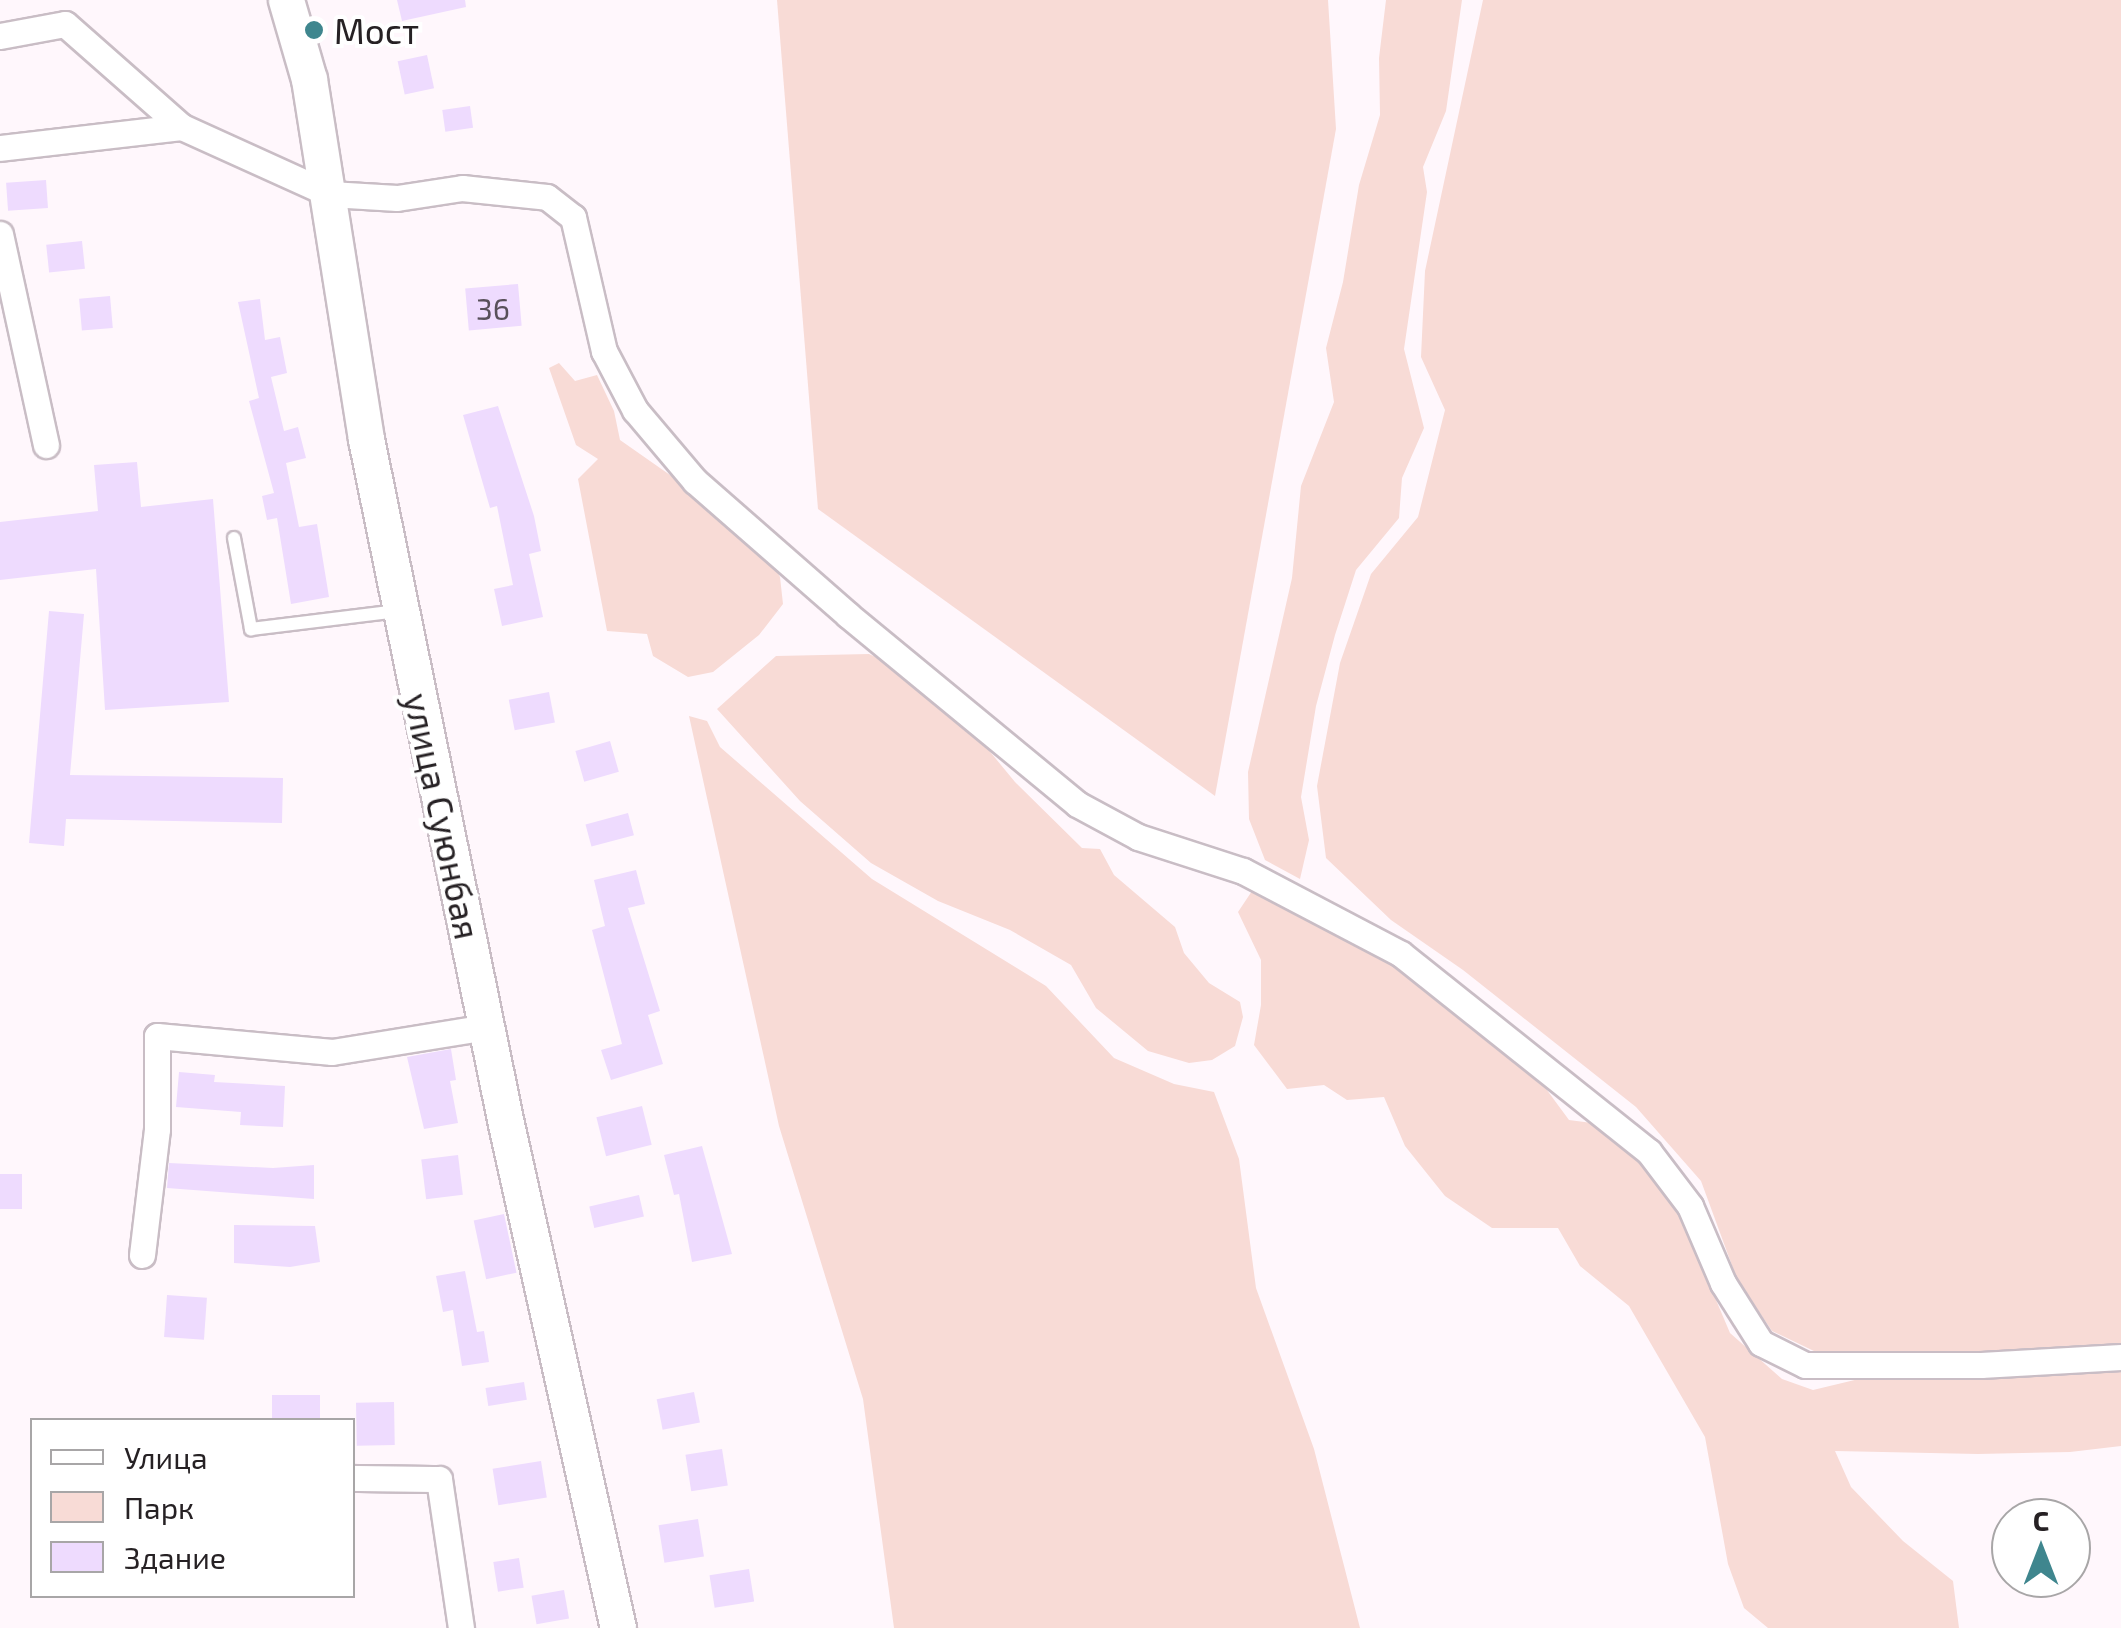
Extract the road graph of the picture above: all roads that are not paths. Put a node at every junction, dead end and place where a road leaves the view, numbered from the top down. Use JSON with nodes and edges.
{"nodes":[{"id":1,"x":286,"y":0,"type":"edge"},
{"id":2,"x":0,"y":36,"type":"edge"},
{"id":3,"x":182,"y":127,"type":"junction"},
{"id":4,"x":0,"y":148,"type":"edge"},
{"id":5,"x":330,"y":194,"type":"junction"},
{"id":6,"x":0,"y":234,"type":"edge"},
{"id":7,"x":46,"y":445,"type":"dead end"},
{"id":8,"x":234,"y":538,"type":"dead end"},
{"id":9,"x":401,"y":611,"type":"junction"},
{"id":10,"x":486,"y":1026,"type":"junction"},
{"id":11,"x":142,"y":1255,"type":"dead end"},
{"id":12,"x":2121,"y":1357,"type":"edge"},
{"id":13,"x":355,"y":1478,"type":"edge"},
{"id":14,"x":461,"y":1628,"type":"edge"},
{"id":15,"x":618,"y":1628,"type":"edge"}],
"edges":[{"from":1,"to":5,"type":"main road","name":"улица Суюнбая"},
{"from":2,"to":3,"type":"street"},
{"from":3,"to":4,"type":"street"},
{"from":3,"to":5,"type":"street"},
{"from":5,"to":9,"type":"main road","name":"улица Суюнбая"},
{"from":5,"to":12,"type":"street"},
{"from":6,"to":7,"type":"street"},
{"from":8,"to":9,"type":"lane"},
{"from":9,"to":10,"type":"main road","name":"улица Суюнбая"},
{"from":10,"to":11,"type":"street"},
{"from":10,"to":15,"type":"main road","name":"улица Суюнбая"},
{"from":13,"to":14,"type":"street"}]}
